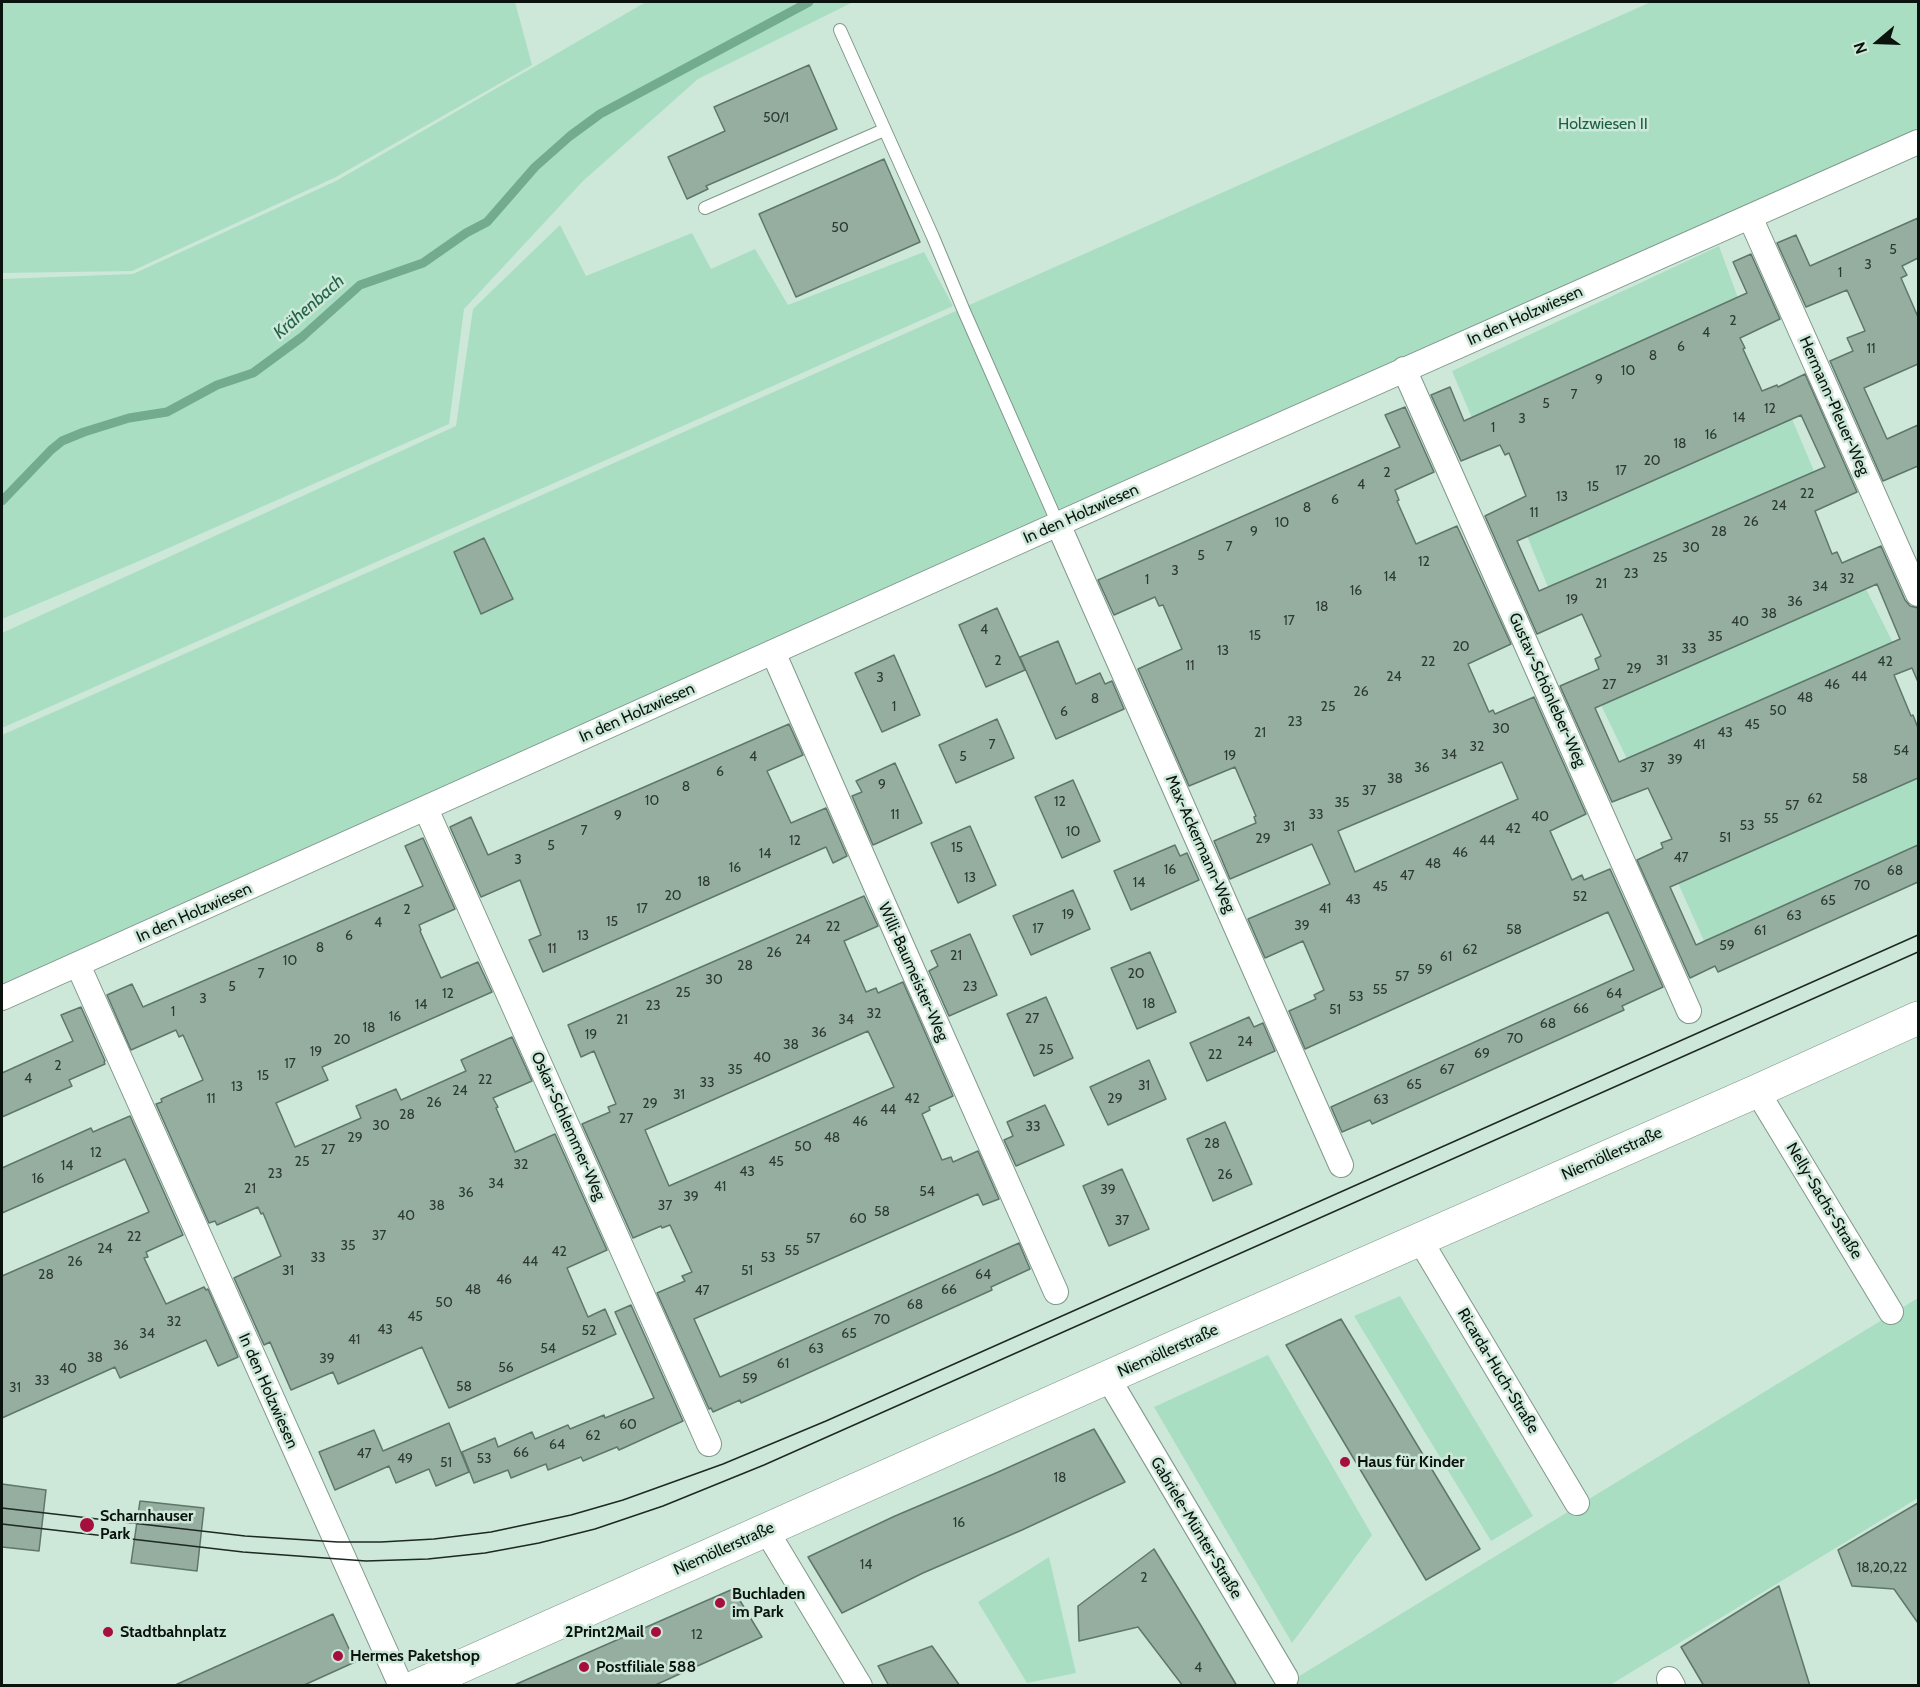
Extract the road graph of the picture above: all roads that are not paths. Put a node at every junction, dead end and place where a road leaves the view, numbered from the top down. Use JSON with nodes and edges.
{"nodes":[{"id":1,"x":840,"y":30,"type":"dead end"},
{"id":2,"x":884,"y":130,"type":"junction"},
{"id":3,"x":1918,"y":142,"type":"edge"},
{"id":4,"x":705,"y":208,"type":"dead end"},
{"id":5,"x":1750,"y":217,"type":"junction"},
{"id":6,"x":1404,"y":369,"type":"junction"},
{"id":7,"x":1058,"y":524,"type":"junction"},
{"id":8,"x":1918,"y":594,"type":"edge"},
{"id":9,"x":773,"y":652,"type":"junction"},
{"id":10,"x":426,"y":808,"type":"junction"},
{"id":11,"x":78,"y":964,"type":"junction"},
{"id":12,"x":2,"y":998,"type":"edge"},
{"id":13,"x":1689,"y":1011,"type":"dead end"},
{"id":14,"x":1918,"y":1018,"type":"edge"},
{"id":15,"x":1757,"y":1091,"type":"junction"},
{"id":16,"x":1341,"y":1165,"type":"dead end"},
{"id":17,"x":1420,"y":1239,"type":"junction"},
{"id":18,"x":1056,"y":1292,"type":"dead end"},
{"id":19,"x":1891,"y":1312,"type":"dead end"},
{"id":20,"x":1107,"y":1378,"type":"junction"},
{"id":21,"x":709,"y":1444,"type":"dead end"},
{"id":22,"x":1577,"y":1503,"type":"dead end"},
{"id":23,"x":766,"y":1530,"type":"junction"},
{"id":24,"x":1286,"y":1678,"type":"dead end"},
{"id":25,"x":419,"y":1684,"type":"edge"},
{"id":26,"x":860,"y":1686,"type":"edge"}],
"edges":[{"from":1,"to":2,"type":"lane"},
{"from":2,"to":4,"type":"lane"},
{"from":2,"to":7,"type":"lane"},
{"from":3,"to":5,"type":"street","name":"In den Holzwiesen"},
{"from":5,"to":6,"type":"street","name":"In den Holzwiesen"},
{"from":5,"to":8,"type":"street","name":"Hermann-Pleuer-Weg"},
{"from":6,"to":7,"type":"street","name":"In den Holzwiesen"},
{"from":6,"to":13,"type":"street","name":"Gustav-Schönleber-Weg"},
{"from":7,"to":9,"type":"street","name":"In den Holzwiesen"},
{"from":7,"to":16,"type":"street","name":"Max-Ackermann-Weg"},
{"from":9,"to":10,"type":"street","name":"In den Holzwiesen"},
{"from":9,"to":18,"type":"street","name":"Willi-Baumeister-Weg"},
{"from":10,"to":11,"type":"street","name":"In den Holzwiesen"},
{"from":10,"to":21,"type":"street","name":"Oskar-Schlemmer-Weg"},
{"from":11,"to":12,"type":"street"},
{"from":11,"to":25,"type":"street","name":"In den Holzwiesen"},
{"from":14,"to":15,"type":"main road","name":"Niemöllerstraße"},
{"from":15,"to":17,"type":"main road","name":"Niemöllerstraße"},
{"from":15,"to":19,"type":"street","name":"Nelly-Sachs-Straße"},
{"from":17,"to":20,"type":"main road","name":"Niemöllerstraße"},
{"from":17,"to":22,"type":"street","name":"Ricarda-Huch-Straße"},
{"from":20,"to":23,"type":"main road","name":"Niemöllerstraße"},
{"from":20,"to":24,"type":"street","name":"Gabriele-Münter-Straße"},
{"from":23,"to":25,"type":"main road","name":"Niemöllerstraße"},
{"from":23,"to":26,"type":"street"}]}
